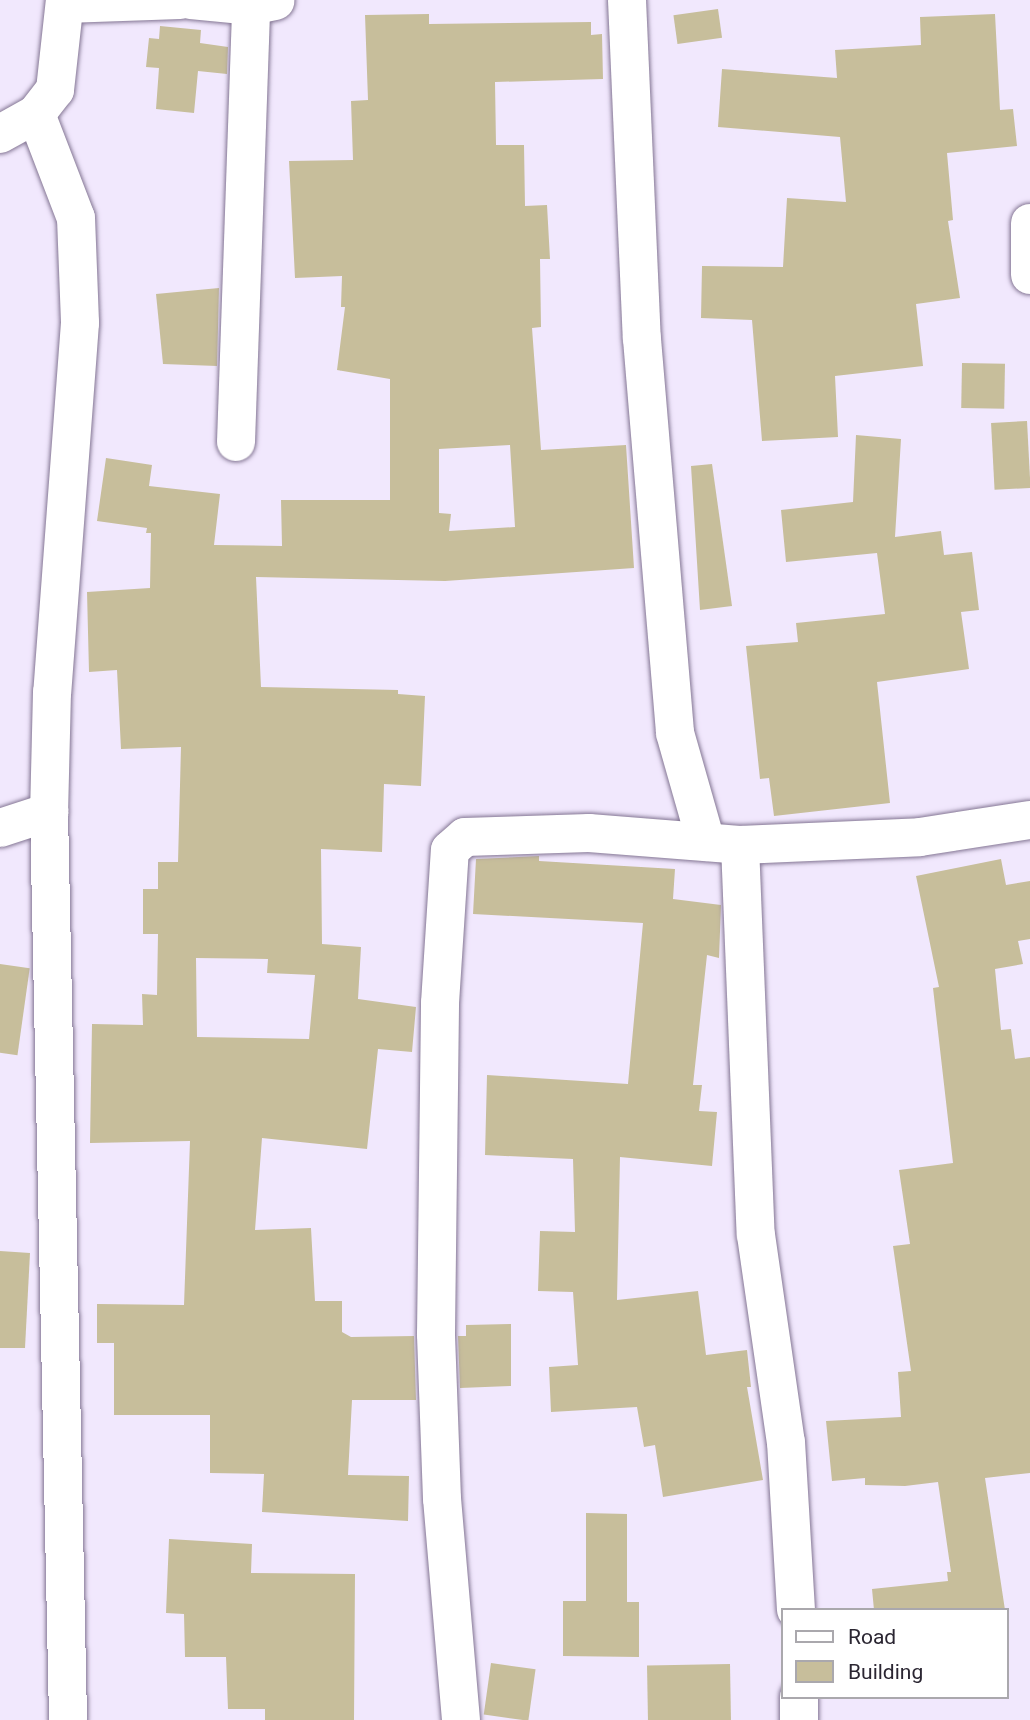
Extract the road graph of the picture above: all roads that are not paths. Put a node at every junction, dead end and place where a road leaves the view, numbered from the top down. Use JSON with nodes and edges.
{"nodes":[{"id":1,"x":180,"y":0,"type":"edge"},
{"id":2,"x":191,"y":0,"type":"edge"},
{"id":3,"x":627,"y":0,"type":"edge"},
{"id":4,"x":65,"y":2,"type":"edge"},
{"id":5,"x":264,"y":3,"type":"edge"},
{"id":6,"x":36,"y":114,"type":"junction"},
{"id":7,"x":0,"y":134,"type":"edge"},
{"id":8,"x":1030,"y":223,"type":"edge"},
{"id":9,"x":1030,"y":275,"type":"edge"},
{"id":10,"x":236,"y":442,"type":"dead end"},
{"id":11,"x":49,"y":812,"type":"junction"},
{"id":12,"x":1030,"y":820,"type":"edge"},
{"id":13,"x":0,"y":828,"type":"edge"},
{"id":14,"x":723,"y":844,"type":"junction"},
{"id":15,"x":796,"y":1608,"type":"edge"},
{"id":16,"x":799,"y":1699,"type":"edge"},
{"id":17,"x":68,"y":1720,"type":"edge"},
{"id":18,"x":461,"y":1720,"type":"edge"},
{"id":19,"x":799,"y":1720,"type":"edge"}],
"edges":[{"from":1,"to":4,"type":"street"},
{"from":2,"to":5,"type":"street"},
{"from":3,"to":14,"type":"street"},
{"from":4,"to":6,"type":"street"},
{"from":5,"to":10,"type":"street"},
{"from":6,"to":7,"type":"street"},
{"from":6,"to":11,"type":"street"},
{"from":8,"to":9,"type":"street"},
{"from":11,"to":13,"type":"street"},
{"from":11,"to":17,"type":"street"},
{"from":12,"to":14,"type":"street"},
{"from":14,"to":15,"type":"street"},
{"from":14,"to":18,"type":"street"},
{"from":16,"to":19,"type":"street"}]}
